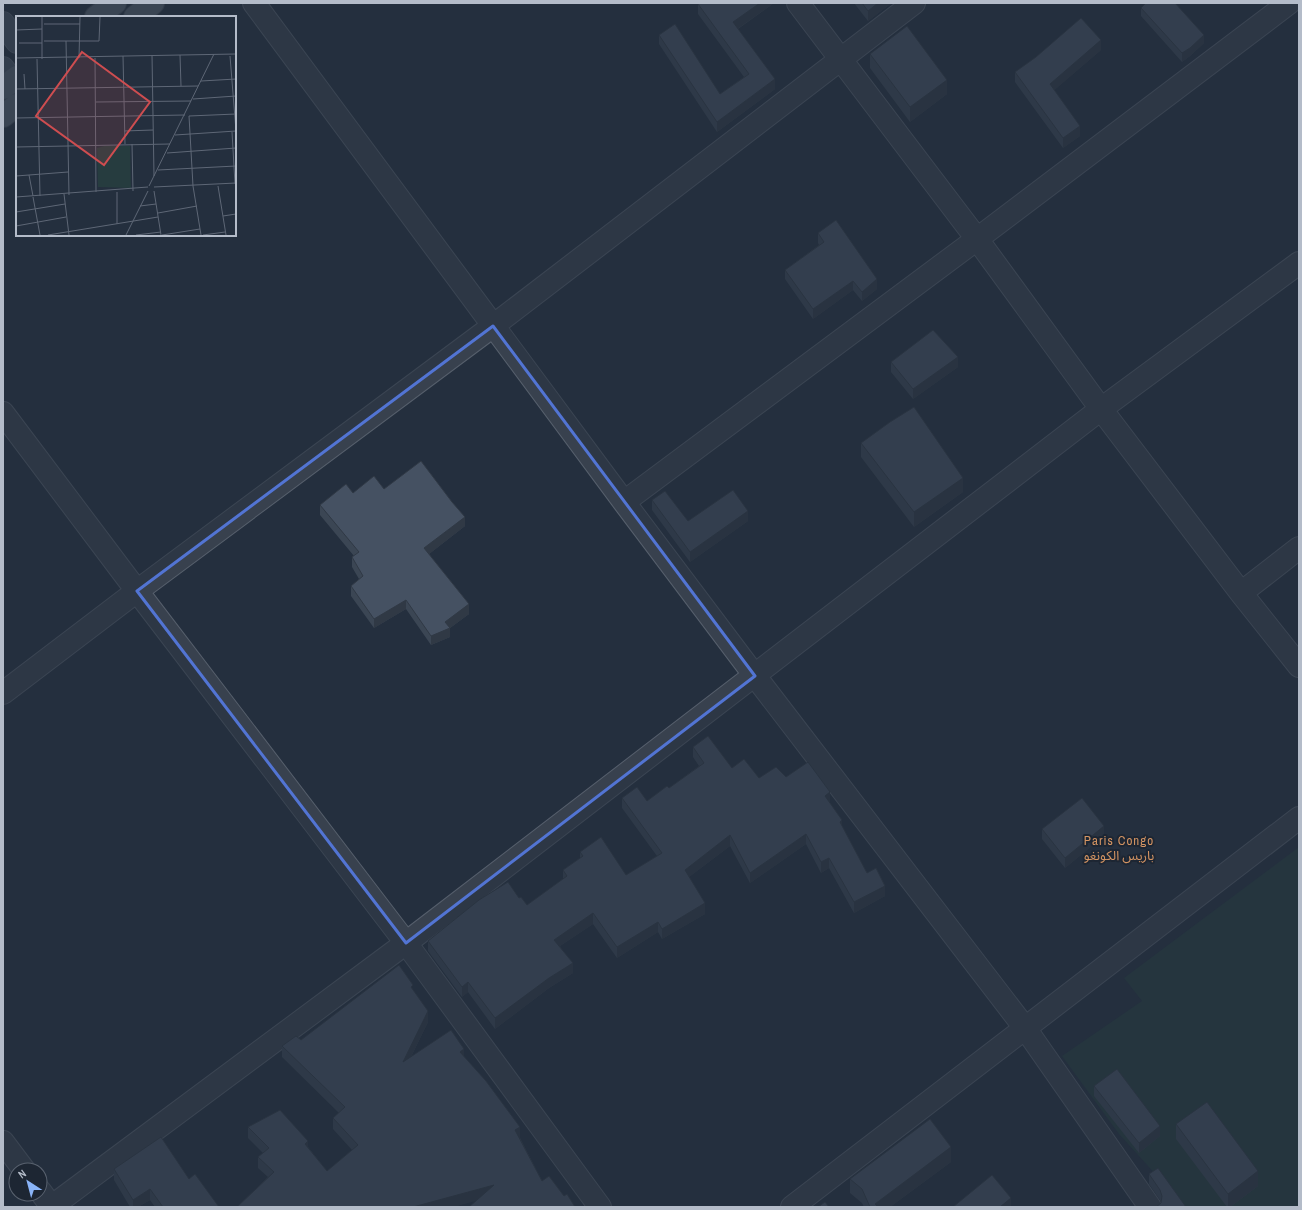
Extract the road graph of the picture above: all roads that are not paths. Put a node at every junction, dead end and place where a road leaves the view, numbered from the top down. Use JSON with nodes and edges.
{"nodes":[{"id":1,"x":115,"y":3,"type":"edge"},
{"id":2,"x":153,"y":3,"type":"edge"},
{"id":3,"x":254,"y":3,"type":"edge"},
{"id":4,"x":798,"y":3,"type":"edge"},
{"id":5,"x":914,"y":3,"type":"edge"},
{"id":6,"x":1289,"y":3,"type":"edge"},
{"id":7,"x":97,"y":16,"type":"edge"},
{"id":8,"x":136,"y":16,"type":"edge"},
{"id":9,"x":3,"y":23,"type":"edge"},
{"id":10,"x":16,"y":41,"type":"edge"},
{"id":11,"x":840,"y":59,"type":"junction"},
{"id":12,"x":16,"y":106,"type":"edge"},
{"id":13,"x":3,"y":116,"type":"edge"},
{"id":14,"x":977,"y":239,"type":"junction"},
{"id":15,"x":1299,"y":263,"type":"edge"},
{"id":16,"x":493,"y":326,"type":"junction"},
{"id":17,"x":1102,"y":409,"type":"junction"},
{"id":18,"x":3,"y":413,"type":"edge"},
{"id":19,"x":624,"y":502,"type":"junction"},
{"id":20,"x":1299,"y":548,"type":"edge"},
{"id":21,"x":137,"y":591,"type":"junction"},
{"id":22,"x":1241,"y":593,"type":"junction"},
{"id":23,"x":1299,"y":666,"type":"edge"},
{"id":24,"x":755,"y":676,"type":"junction"},
{"id":25,"x":3,"y":693,"type":"edge"},
{"id":26,"x":1299,"y":818,"type":"edge"},
{"id":27,"x":406,"y":943,"type":"junction"},
{"id":28,"x":1025,"y":1028,"type":"junction"},
{"id":29,"x":3,"y":1142,"type":"edge"},
{"id":30,"x":18,"y":1162,"type":"edge"},
{"id":31,"x":52,"y":1207,"type":"edge"},
{"id":32,"x":600,"y":1207,"type":"edge"},
{"id":33,"x":792,"y":1207,"type":"edge"},
{"id":34,"x":1150,"y":1207,"type":"edge"}],
"edges":[{"from":1,"to":7,"type":"main road"},
{"from":2,"to":8,"type":"main road"},
{"from":3,"to":16,"type":"street"},
{"from":4,"to":11,"type":"street"},
{"from":5,"to":11,"type":"street"},
{"from":6,"to":14,"type":"street"},
{"from":9,"to":10,"type":"street"},
{"from":11,"to":14,"type":"street"},
{"from":11,"to":16,"type":"street"},
{"from":12,"to":13,"type":"main road"},
{"from":14,"to":17,"type":"street"},
{"from":14,"to":19,"type":"street"},
{"from":15,"to":17,"type":"street"},
{"from":16,"to":19,"type":"street"},
{"from":16,"to":21,"type":"street"},
{"from":17,"to":22,"type":"street"},
{"from":17,"to":24,"type":"street"},
{"from":18,"to":21,"type":"street"},
{"from":19,"to":24,"type":"street"},
{"from":20,"to":22,"type":"street"},
{"from":21,"to":25,"type":"street"},
{"from":21,"to":27,"type":"street"},
{"from":22,"to":23,"type":"street"},
{"from":24,"to":27,"type":"street"},
{"from":24,"to":28,"type":"street"},
{"from":26,"to":28,"type":"street"},
{"from":27,"to":31,"type":"street"},
{"from":27,"to":32,"type":"street"},
{"from":28,"to":33,"type":"street"},
{"from":28,"to":34,"type":"street"},
{"from":29,"to":30,"type":"street"}]}
